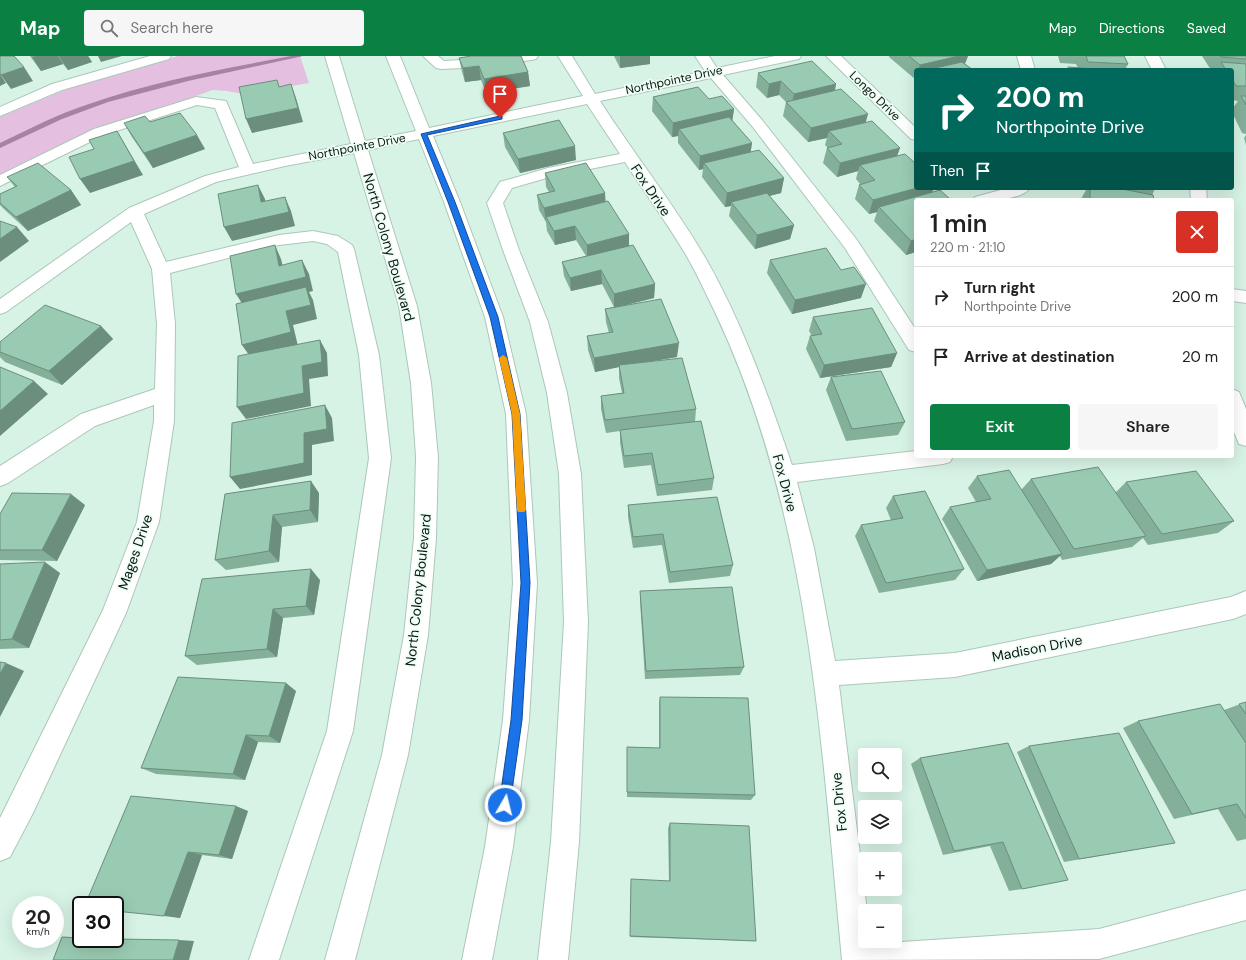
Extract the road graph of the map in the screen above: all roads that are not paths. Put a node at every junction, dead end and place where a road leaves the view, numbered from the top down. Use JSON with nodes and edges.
{"nodes":[{"id":1,"x":164,"y":56,"type":"edge"},
{"id":2,"x":332,"y":56,"type":"edge"},
{"id":3,"x":394,"y":56,"type":"edge"},
{"id":4,"x":430,"y":56,"type":"edge"},
{"id":5,"x":531,"y":56,"type":"edge"},
{"id":6,"x":565,"y":56,"type":"edge"},
{"id":7,"x":702,"y":56,"type":"edge"},
{"id":8,"x":794,"y":56,"type":"edge"},
{"id":9,"x":833,"y":56,"type":"edge"},
{"id":10,"x":1024,"y":56,"type":"edge"},
{"id":11,"x":1152,"y":56,"type":"edge"},
{"id":12,"x":1027,"y":68,"type":"edge"},
{"id":13,"x":1158,"y":68,"type":"edge"},
{"id":14,"x":713,"y":72,"type":"junction"},
{"id":15,"x":590,"y":98,"type":"junction"},
{"id":16,"x":0,"y":112,"type":"edge"},
{"id":17,"x":424,"y":134,"type":"junction"},
{"id":18,"x":914,"y":134,"type":"edge"},
{"id":19,"x":360,"y":147,"type":"junction"},
{"id":20,"x":629,"y":157,"type":"junction"},
{"id":21,"x":248,"y":170,"type":"junction"},
{"id":22,"x":0,"y":181,"type":"edge"},
{"id":23,"x":971,"y":190,"type":"edge"},
{"id":24,"x":1018,"y":190,"type":"edge"},
{"id":25,"x":980,"y":198,"type":"edge"},
{"id":26,"x":990,"y":198,"type":"edge"},
{"id":27,"x":135,"y":212,"type":"junction"},
{"id":28,"x":161,"y":269,"type":"junction"},
{"id":29,"x":1234,"y":295,"type":"edge"},
{"id":30,"x":1246,"y":298,"type":"edge"},
{"id":31,"x":0,"y":308,"type":"edge"},
{"id":32,"x":914,"y":342,"type":"edge"},
{"id":33,"x":164,"y":394,"type":"junction"},
{"id":34,"x":1234,"y":404,"type":"edge"},
{"id":35,"x":1246,"y":438,"type":"edge"},
{"id":36,"x":926,"y":458,"type":"edge"},
{"id":37,"x":784,"y":475,"type":"junction"},
{"id":38,"x":0,"y":477,"type":"edge"},
{"id":39,"x":1246,"y":602,"type":"edge"},
{"id":40,"x":826,"y":674,"type":"junction"},
{"id":41,"x":0,"y":847,"type":"edge"},
{"id":42,"x":1246,"y":905,"type":"edge"},
{"id":43,"x":264,"y":960,"type":"edge"},
{"id":44,"x":340,"y":960,"type":"edge"},
{"id":45,"x":477,"y":960,"type":"edge"},
{"id":46,"x":553,"y":960,"type":"edge"},
{"id":47,"x":857,"y":960,"type":"edge"},
{"id":48,"x":867,"y":960,"type":"edge"}],
"edges":[{"from":1,"to":16,"type":"street"},
{"from":2,"to":19,"type":"street","name":"North Colony Boulevard"},
{"from":3,"to":17,"type":"street"},
{"from":4,"to":5,"type":"street"},
{"from":6,"to":15,"type":"street","name":"Fox Drive"},
{"from":7,"to":14,"type":"street"},
{"from":8,"to":14,"type":"street","name":"Northpointe Drive"},
{"from":9,"to":18,"type":"street","name":"Longo Drive"},
{"from":10,"to":12,"type":"street"},
{"from":11,"to":13,"type":"street"},
{"from":14,"to":15,"type":"street","name":"Northpointe Drive"},
{"from":14,"to":32,"type":"street"},
{"from":15,"to":17,"type":"street","name":"Northpointe Drive"},
{"from":15,"to":20,"type":"street","name":"Fox Drive"},
{"from":17,"to":19,"type":"street","name":"Northpointe Drive"},
{"from":17,"to":45,"type":"street"},
{"from":19,"to":21,"type":"street","name":"Northpointe Drive"},
{"from":19,"to":44,"type":"street","name":"North Colony Boulevard"},
{"from":20,"to":37,"type":"street","name":"Fox Drive"},
{"from":20,"to":46,"type":"street"},
{"from":21,"to":22,"type":"street"},
{"from":21,"to":27,"type":"street","name":"Northpointe Drive"},
{"from":23,"to":25,"type":"street"},
{"from":24,"to":26,"type":"street"},
{"from":27,"to":28,"type":"street","name":"Mages Drive"},
{"from":27,"to":31,"type":"street","name":"Northpointe Drive"},
{"from":28,"to":33,"type":"street","name":"Mages Drive"},
{"from":28,"to":43,"type":"street"},
{"from":29,"to":30,"type":"street"},
{"from":33,"to":38,"type":"street"},
{"from":33,"to":41,"type":"street","name":"Mages Drive"},
{"from":34,"to":35,"type":"street"},
{"from":36,"to":37,"type":"street"},
{"from":37,"to":40,"type":"street","name":"Fox Drive"},
{"from":39,"to":40,"type":"street","name":"Madison Drive"},
{"from":40,"to":47,"type":"street","name":"Fox Drive"},
{"from":42,"to":48,"type":"street"}]}
